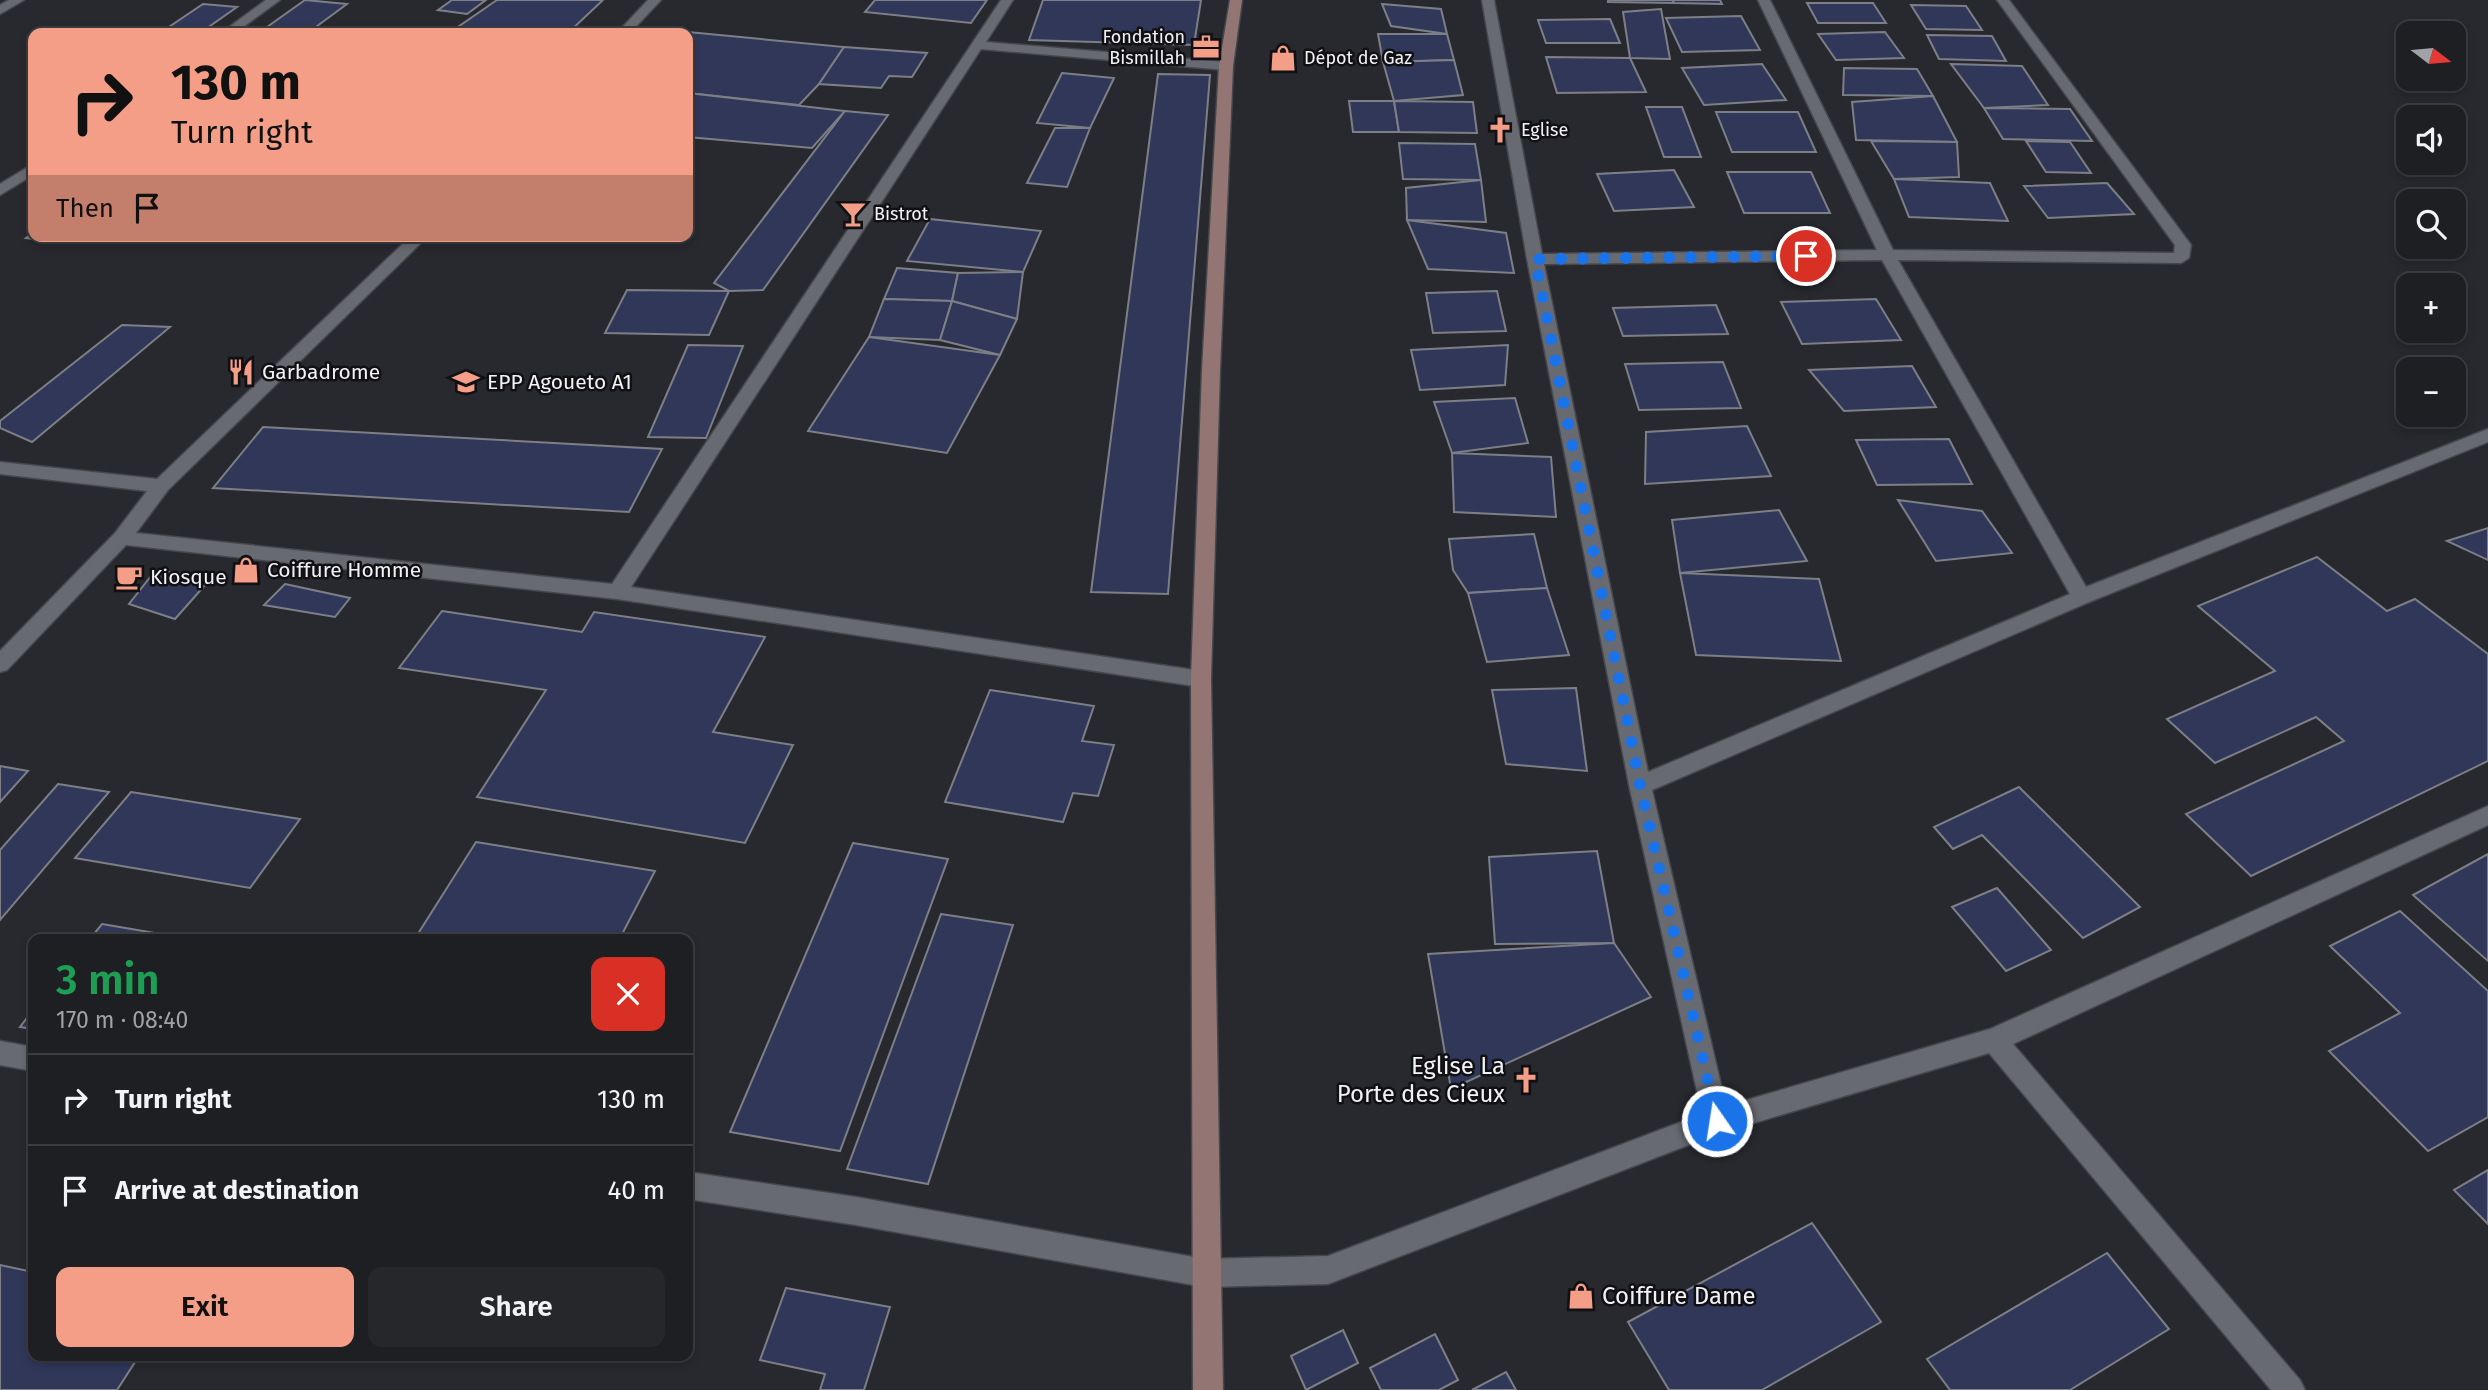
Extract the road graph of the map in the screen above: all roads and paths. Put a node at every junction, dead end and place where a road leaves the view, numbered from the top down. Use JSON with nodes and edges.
{"nodes":[{"id":1,"x":18,"y":0,"type":"edge"},
{"id":2,"x":274,"y":0,"type":"edge"},
{"id":3,"x":654,"y":0,"type":"edge"},
{"id":4,"x":1007,"y":0,"type":"edge"},
{"id":5,"x":1236,"y":0,"type":"edge"},
{"id":6,"x":1488,"y":0,"type":"edge"},
{"id":7,"x":1764,"y":0,"type":"edge"},
{"id":8,"x":2003,"y":0,"type":"edge"},
{"id":9,"x":0,"y":10,"type":"edge"},
{"id":10,"x":234,"y":28,"type":"edge"},
{"id":11,"x":628,"y":28,"type":"edge"},
{"id":12,"x":978,"y":45,"type":"junction"},
{"id":13,"x":1226,"y":66,"type":"junction"},
{"id":14,"x":28,"y":171,"type":"edge"},
{"id":15,"x":0,"y":191,"type":"edge"},
{"id":16,"x":414,"y":242,"type":"edge"},
{"id":17,"x":1887,"y":255,"type":"junction"},
{"id":18,"x":1535,"y":259,"type":"junction"},
{"id":19,"x":2488,"y":435,"type":"edge"},
{"id":20,"x":0,"y":468,"type":"edge"},
{"id":21,"x":161,"y":486,"type":"junction"},
{"id":22,"x":122,"y":538,"type":"junction"},
{"id":23,"x":617,"y":592,"type":"junction"},
{"id":24,"x":2082,"y":597,"type":"junction"},
{"id":25,"x":0,"y":664,"type":"edge"},
{"id":26,"x":1201,"y":679,"type":"junction"},
{"id":27,"x":1640,"y":785,"type":"junction"},
{"id":28,"x":2488,"y":815,"type":"edge"},
{"id":29,"x":1994,"y":1040,"type":"junction"},
{"id":30,"x":0,"y":1053,"type":"edge"},
{"id":31,"x":28,"y":1058,"type":"edge"},
{"id":32,"x":1717,"y":1121,"type":"junction"},
{"id":33,"x":693,"y":1187,"type":"edge"},
{"id":34,"x":1205,"y":1273,"type":"junction"},
{"id":35,"x":1208,"y":1390,"type":"edge"},
{"id":36,"x":2290,"y":1390,"type":"edge"}],
"edges":[{"from":1,"to":9,"type":"street"},
{"from":2,"to":10,"type":"street"},
{"from":3,"to":11,"type":"street"},
{"from":4,"to":12,"type":"street"},
{"from":5,"to":13,"type":"street"},
{"from":6,"to":18,"type":"street"},
{"from":7,"to":17,"type":"street"},
{"from":8,"to":17,"type":"street"},
{"from":12,"to":13,"type":"street"},
{"from":12,"to":23,"type":"street"},
{"from":13,"to":26,"type":"street"},
{"from":14,"to":15,"type":"street"},
{"from":16,"to":21,"type":"street"},
{"from":17,"to":18,"type":"street"},
{"from":17,"to":24,"type":"street"},
{"from":18,"to":27,"type":"street"},
{"from":19,"to":24,"type":"street"},
{"from":20,"to":21,"type":"street"},
{"from":21,"to":22,"type":"street"},
{"from":22,"to":23,"type":"street"},
{"from":22,"to":25,"type":"street"},
{"from":23,"to":26,"type":"street"},
{"from":24,"to":27,"type":"street"},
{"from":26,"to":34,"type":"street"},
{"from":27,"to":32,"type":"street"},
{"from":28,"to":29,"type":"street"},
{"from":29,"to":32,"type":"street"},
{"from":29,"to":36,"type":"street"},
{"from":30,"to":31,"type":"street"},
{"from":32,"to":34,"type":"street"},
{"from":33,"to":34,"type":"street"},
{"from":34,"to":35,"type":"street"}]}
